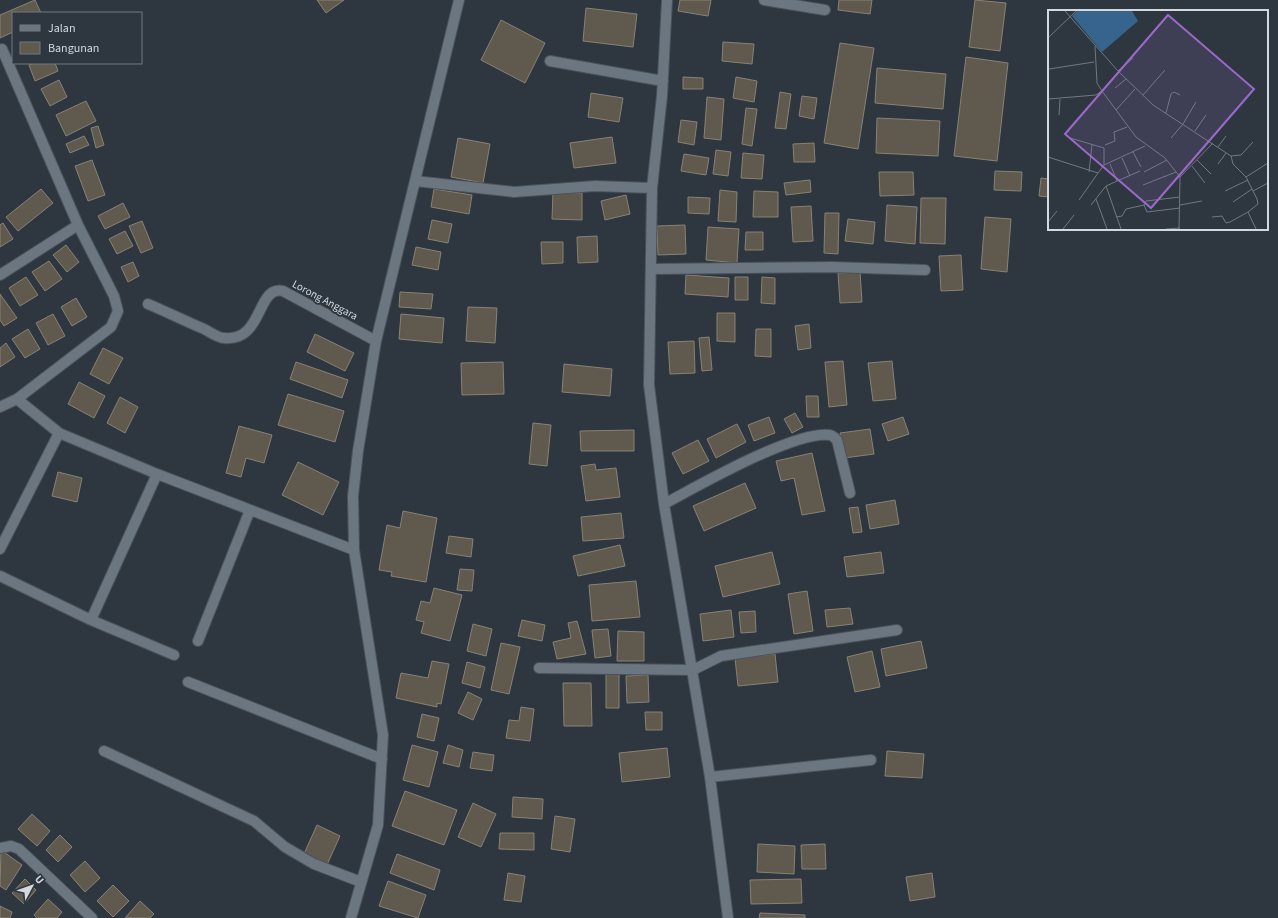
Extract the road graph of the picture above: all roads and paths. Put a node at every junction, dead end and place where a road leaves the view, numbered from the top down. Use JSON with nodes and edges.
{"nodes":[{"id":1,"x":459,"y":0,"type":"edge"},
{"id":2,"x":667,"y":0,"type":"edge"},
{"id":3,"x":764,"y":0,"type":"edge"},
{"id":4,"x":826,"y":10,"type":"dead end"},
{"id":5,"x":2,"y":49,"type":"dead end"},
{"id":6,"x":550,"y":61,"type":"dead end"},
{"id":7,"x":663,"y":81,"type":"junction"},
{"id":8,"x":415,"y":181,"type":"junction"},
{"id":9,"x":652,"y":188,"type":"junction"},
{"id":10,"x":78,"y":225,"type":"junction"},
{"id":11,"x":651,"y":269,"type":"junction"},
{"id":12,"x":925,"y":270,"type":"dead end"},
{"id":13,"x":0,"y":275,"type":"edge"},
{"id":14,"x":148,"y":304,"type":"dead end"},
{"id":15,"x":376,"y":341,"type":"junction"},
{"id":16,"x":17,"y":399,"type":"junction"},
{"id":17,"x":0,"y":407,"type":"edge"},
{"id":18,"x":59,"y":433,"type":"junction"},
{"id":19,"x":157,"y":474,"type":"junction"},
{"id":20,"x":850,"y":493,"type":"dead end"},
{"id":21,"x":664,"y":504,"type":"junction"},
{"id":22,"x":250,"y":510,"type":"junction"},
{"id":23,"x":0,"y":549,"type":"edge"},
{"id":24,"x":354,"y":550,"type":"junction"},
{"id":25,"x":0,"y":576,"type":"edge"},
{"id":26,"x":91,"y":620,"type":"junction"},
{"id":27,"x":897,"y":630,"type":"dead end"},
{"id":28,"x":198,"y":641,"type":"dead end"},
{"id":29,"x":174,"y":654,"type":"dead end"},
{"id":30,"x":539,"y":668,"type":"dead end"},
{"id":31,"x":693,"y":670,"type":"junction"},
{"id":32,"x":188,"y":682,"type":"dead end"},
{"id":33,"x":104,"y":751,"type":"dead end"},
{"id":34,"x":382,"y":759,"type":"junction"},
{"id":35,"x":871,"y":760,"type":"dead end"},
{"id":36,"x":710,"y":777,"type":"junction"},
{"id":37,"x":0,"y":848,"type":"edge"},
{"id":38,"x":361,"y":882,"type":"junction"},
{"id":39,"x":92,"y":918,"type":"edge"},
{"id":40,"x":351,"y":918,"type":"edge"},
{"id":41,"x":728,"y":918,"type":"edge"}],
"edges":[{"from":1,"to":8,"type":"street"},
{"from":2,"to":7,"type":"street"},
{"from":3,"to":4,"type":"street"},
{"from":5,"to":10,"type":"street"},
{"from":6,"to":7,"type":"street"},
{"from":7,"to":9,"type":"street"},
{"from":8,"to":9,"type":"street"},
{"from":8,"to":15,"type":"street"},
{"from":9,"to":11,"type":"street"},
{"from":10,"to":13,"type":"street"},
{"from":10,"to":16,"type":"street"},
{"from":11,"to":12,"type":"street"},
{"from":11,"to":21,"type":"street"},
{"from":14,"to":15,"type":"street","name":"Lorong Anggara"},
{"from":15,"to":24,"type":"street"},
{"from":16,"to":17,"type":"street"},
{"from":16,"to":18,"type":"street"},
{"from":18,"to":19,"type":"street"},
{"from":18,"to":23,"type":"street"},
{"from":19,"to":22,"type":"street"},
{"from":19,"to":26,"type":"street"},
{"from":20,"to":21,"type":"street"},
{"from":21,"to":31,"type":"street"},
{"from":22,"to":24,"type":"street"},
{"from":22,"to":28,"type":"street"},
{"from":24,"to":34,"type":"street"},
{"from":25,"to":26,"type":"street"},
{"from":26,"to":29,"type":"street"},
{"from":27,"to":31,"type":"street"},
{"from":30,"to":31,"type":"street"},
{"from":31,"to":36,"type":"street"},
{"from":32,"to":34,"type":"street"},
{"from":33,"to":38,"type":"street"},
{"from":34,"to":38,"type":"street"},
{"from":35,"to":36,"type":"street"},
{"from":36,"to":41,"type":"street"},
{"from":37,"to":39,"type":"street"},
{"from":38,"to":40,"type":"street"}]}
